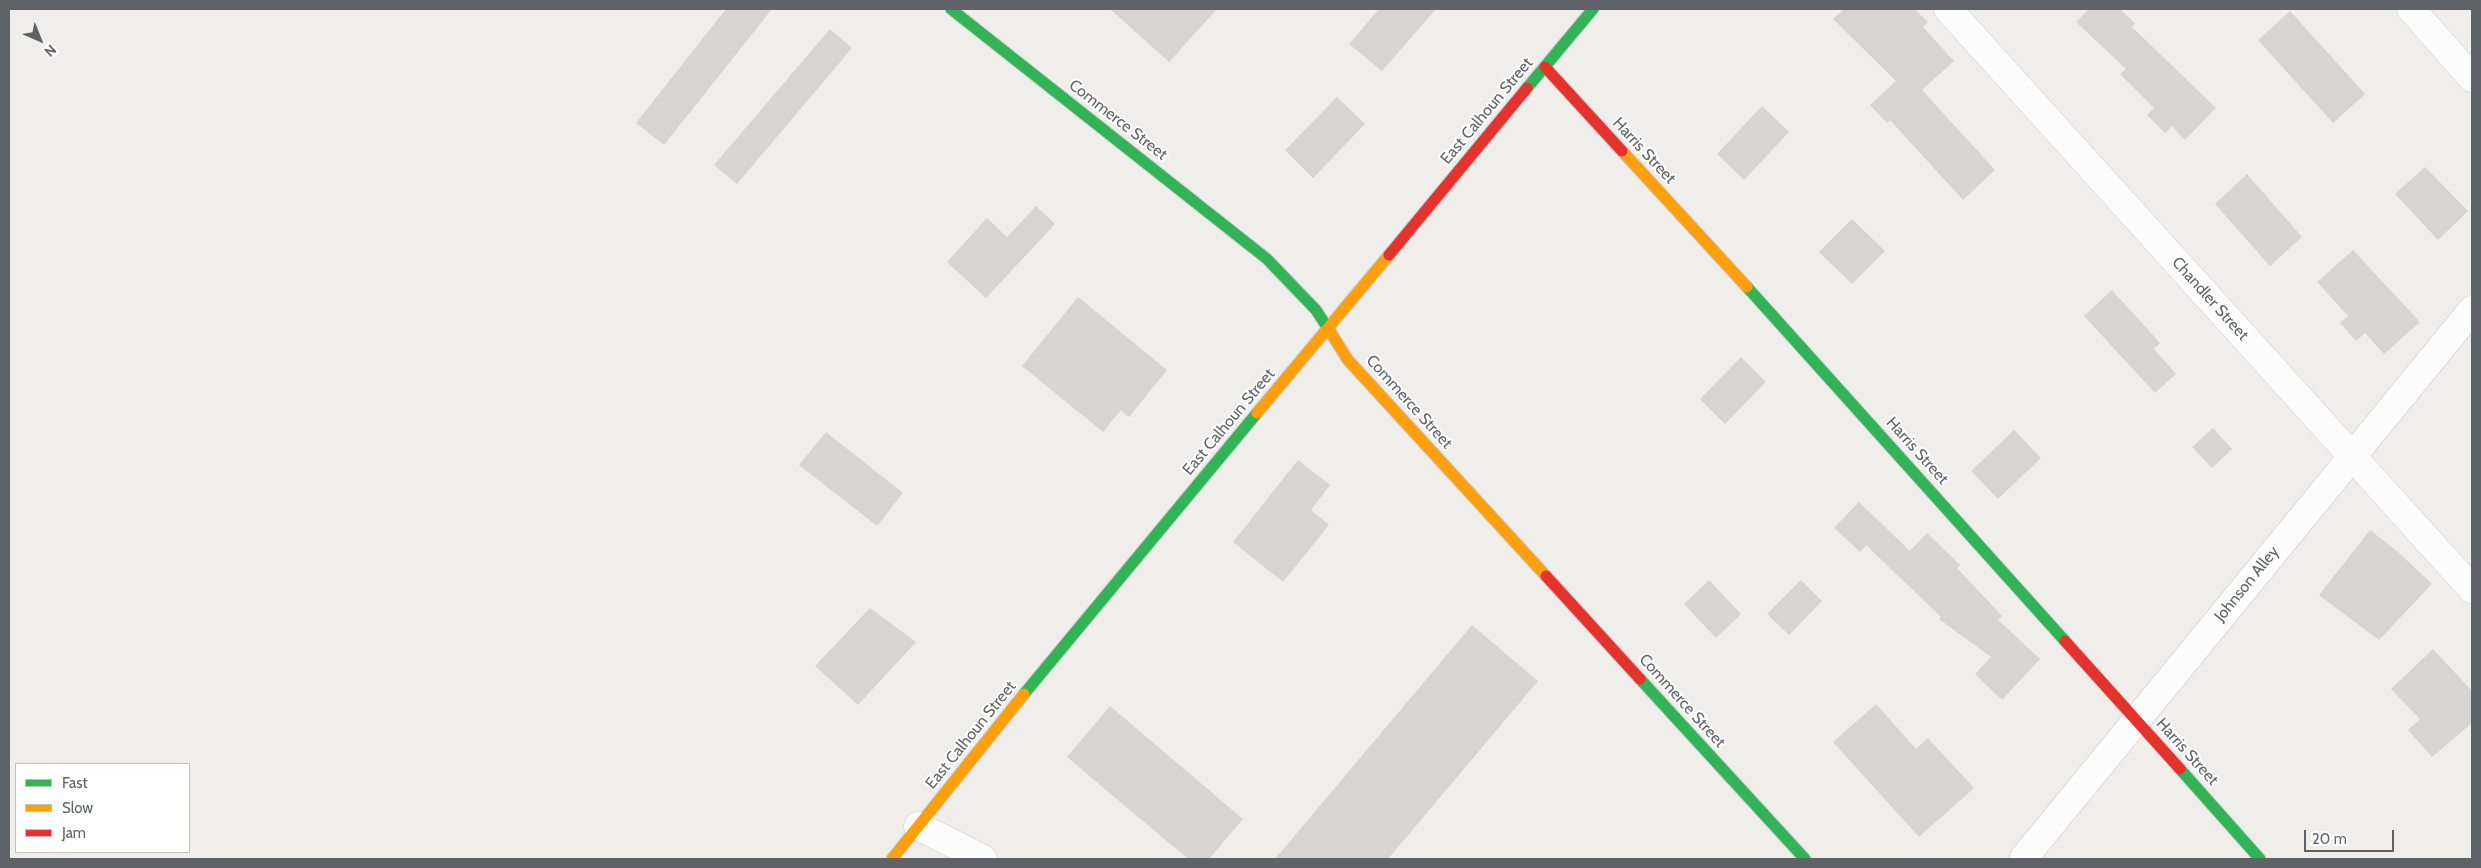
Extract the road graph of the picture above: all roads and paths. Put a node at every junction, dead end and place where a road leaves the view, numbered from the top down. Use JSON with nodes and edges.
{"nodes":[{"id":1,"x":951,"y":9,"type":"edge"},
{"id":2,"x":1593,"y":9,"type":"edge"},
{"id":3,"x":1948,"y":9,"type":"edge"},
{"id":4,"x":2411,"y":9,"type":"edge"},
{"id":5,"x":1545,"y":67,"type":"junction"},
{"id":6,"x":2472,"y":78,"type":"edge"},
{"id":7,"x":2472,"y":310,"type":"edge"},
{"id":8,"x":1328,"y":328,"type":"junction"},
{"id":9,"x":2352,"y":456,"type":"junction"},
{"id":10,"x":2472,"y":589,"type":"edge"},
{"id":11,"x":2136,"y":720,"type":"junction"},
{"id":12,"x":918,"y":826,"type":"junction"},
{"id":13,"x":892,"y":859,"type":"edge"},
{"id":14,"x":983,"y":859,"type":"edge"},
{"id":15,"x":1804,"y":859,"type":"edge"},
{"id":16,"x":2023,"y":859,"type":"edge"},
{"id":17,"x":2260,"y":859,"type":"edge"}],
"edges":[{"from":1,"to":8,"type":"street","name":"Commerce Street"},
{"from":2,"to":5,"type":"street","name":"East Calhoun Street"},
{"from":3,"to":9,"type":"street","name":"Chandler Street"},
{"from":4,"to":6,"type":"street"},
{"from":5,"to":8,"type":"street","name":"East Calhoun Street"},
{"from":5,"to":11,"type":"street","name":"Harris Street"},
{"from":7,"to":9,"type":"street","name":"Johnson Alley"},
{"from":8,"to":12,"type":"street","name":"East Calhoun Street"},
{"from":8,"to":15,"type":"street","name":"Commerce Street"},
{"from":9,"to":10,"type":"street","name":"Chandler Street"},
{"from":9,"to":11,"type":"street","name":"Johnson Alley"},
{"from":11,"to":16,"type":"street","name":"Johnson Alley"},
{"from":11,"to":17,"type":"street","name":"Harris Street"},
{"from":12,"to":13,"type":"street","name":"East Calhoun Street"},
{"from":12,"to":14,"type":"street"}]}
